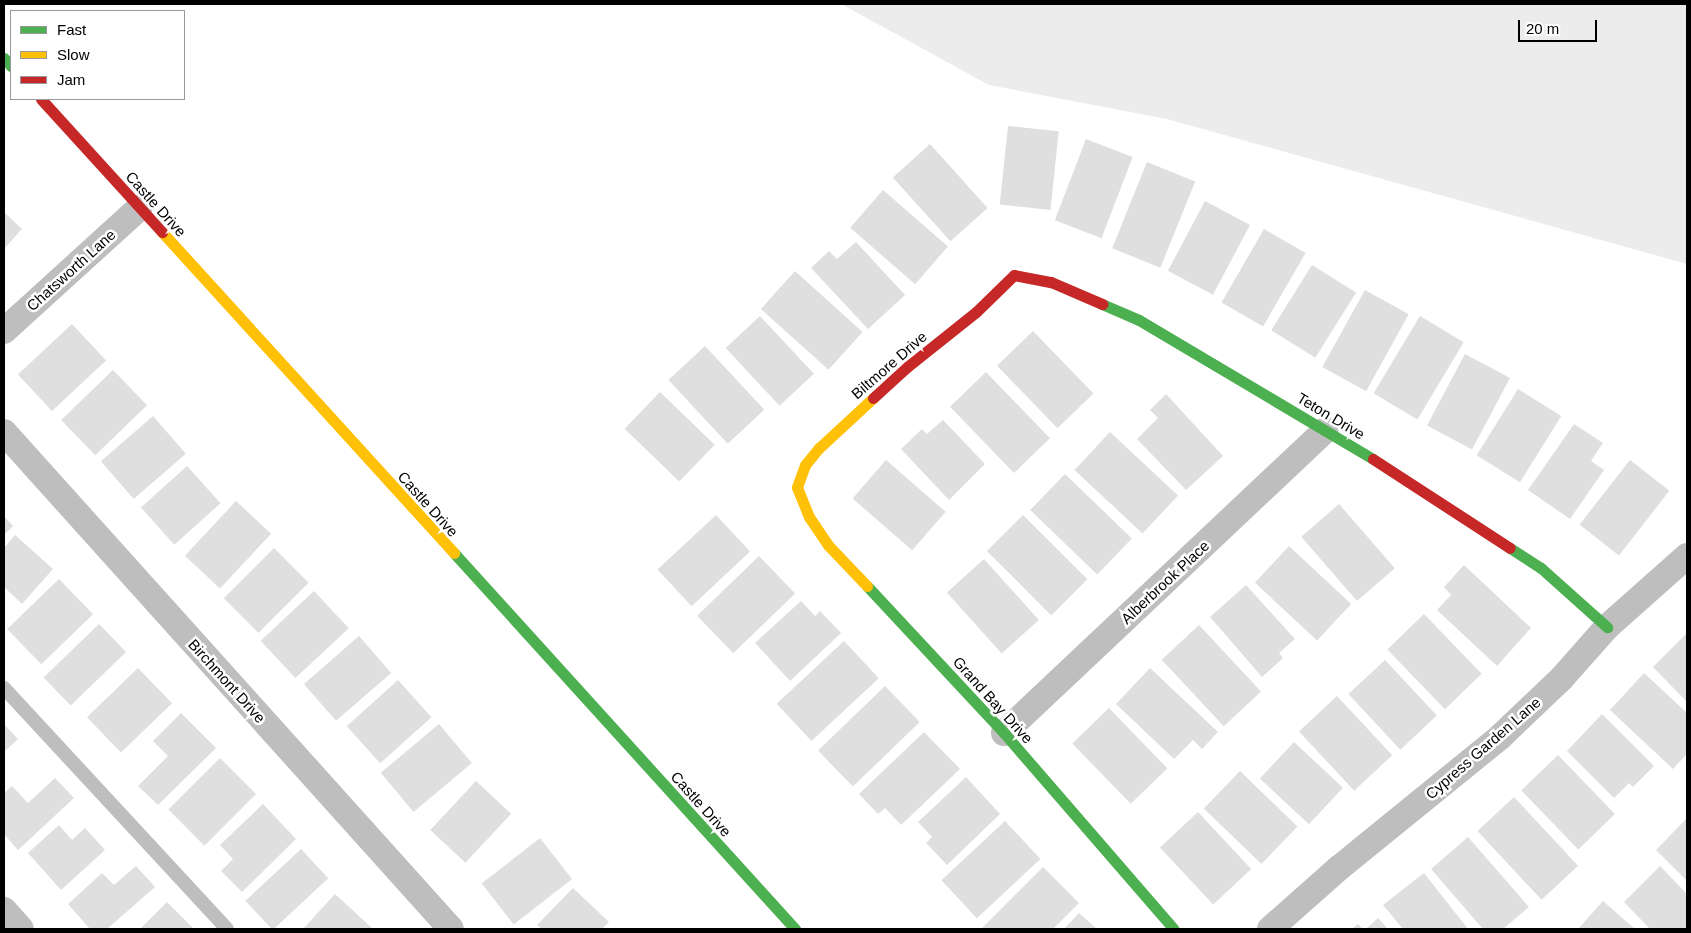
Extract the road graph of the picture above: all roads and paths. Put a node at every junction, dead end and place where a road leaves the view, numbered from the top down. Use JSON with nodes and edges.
{"nodes":[{"id":1,"x":42,"y":100,"type":"edge"},
{"id":2,"x":139,"y":208,"type":"junction"},
{"id":3,"x":1014,"y":275,"type":"joint"},
{"id":4,"x":4,"y":331,"type":"edge"},
{"id":5,"x":1326,"y":430,"type":"junction"},
{"id":6,"x":4,"y":432,"type":"edge"},
{"id":7,"x":797,"y":487,"type":"joint"},
{"id":8,"x":1687,"y":556,"type":"edge"},
{"id":9,"x":1607,"y":627,"type":"junction"},
{"id":10,"x":4,"y":688,"type":"edge"},
{"id":11,"x":1004,"y":733,"type":"junction"},
{"id":12,"x":4,"y":910,"type":"edge"},
{"id":13,"x":21,"y":929,"type":"edge"},
{"id":14,"x":227,"y":929,"type":"edge"},
{"id":15,"x":451,"y":929,"type":"edge"},
{"id":16,"x":794,"y":929,"type":"edge"},
{"id":17,"x":1174,"y":929,"type":"edge"},
{"id":18,"x":1270,"y":929,"type":"edge"}],
"edges":[{"from":1,"to":2,"type":"street","name":"Castle Drive"},
{"from":2,"to":4,"type":"street","name":"Chatsworth Lane"},
{"from":2,"to":16,"type":"street","name":"Castle Drive"},
{"from":3,"to":5,"type":"street","name":"Teton Drive"},
{"from":3,"to":7,"type":"street","name":"Biltmore Drive"},
{"from":5,"to":9,"type":"street","name":"Teton Drive"},
{"from":5,"to":11,"type":"street","name":"Alberbrook Place"},
{"from":6,"to":15,"type":"street","name":"Birchmont Drive"},
{"from":7,"to":11,"type":"street","name":"Grand Bay Drive"},
{"from":8,"to":9,"type":"street","name":"Cypress Garden Lane"},
{"from":9,"to":18,"type":"street","name":"Cypress Garden Lane"},
{"from":10,"to":14,"type":"lane"},
{"from":11,"to":17,"type":"street","name":"Grand Bay Drive"},
{"from":12,"to":13,"type":"street"}]}
